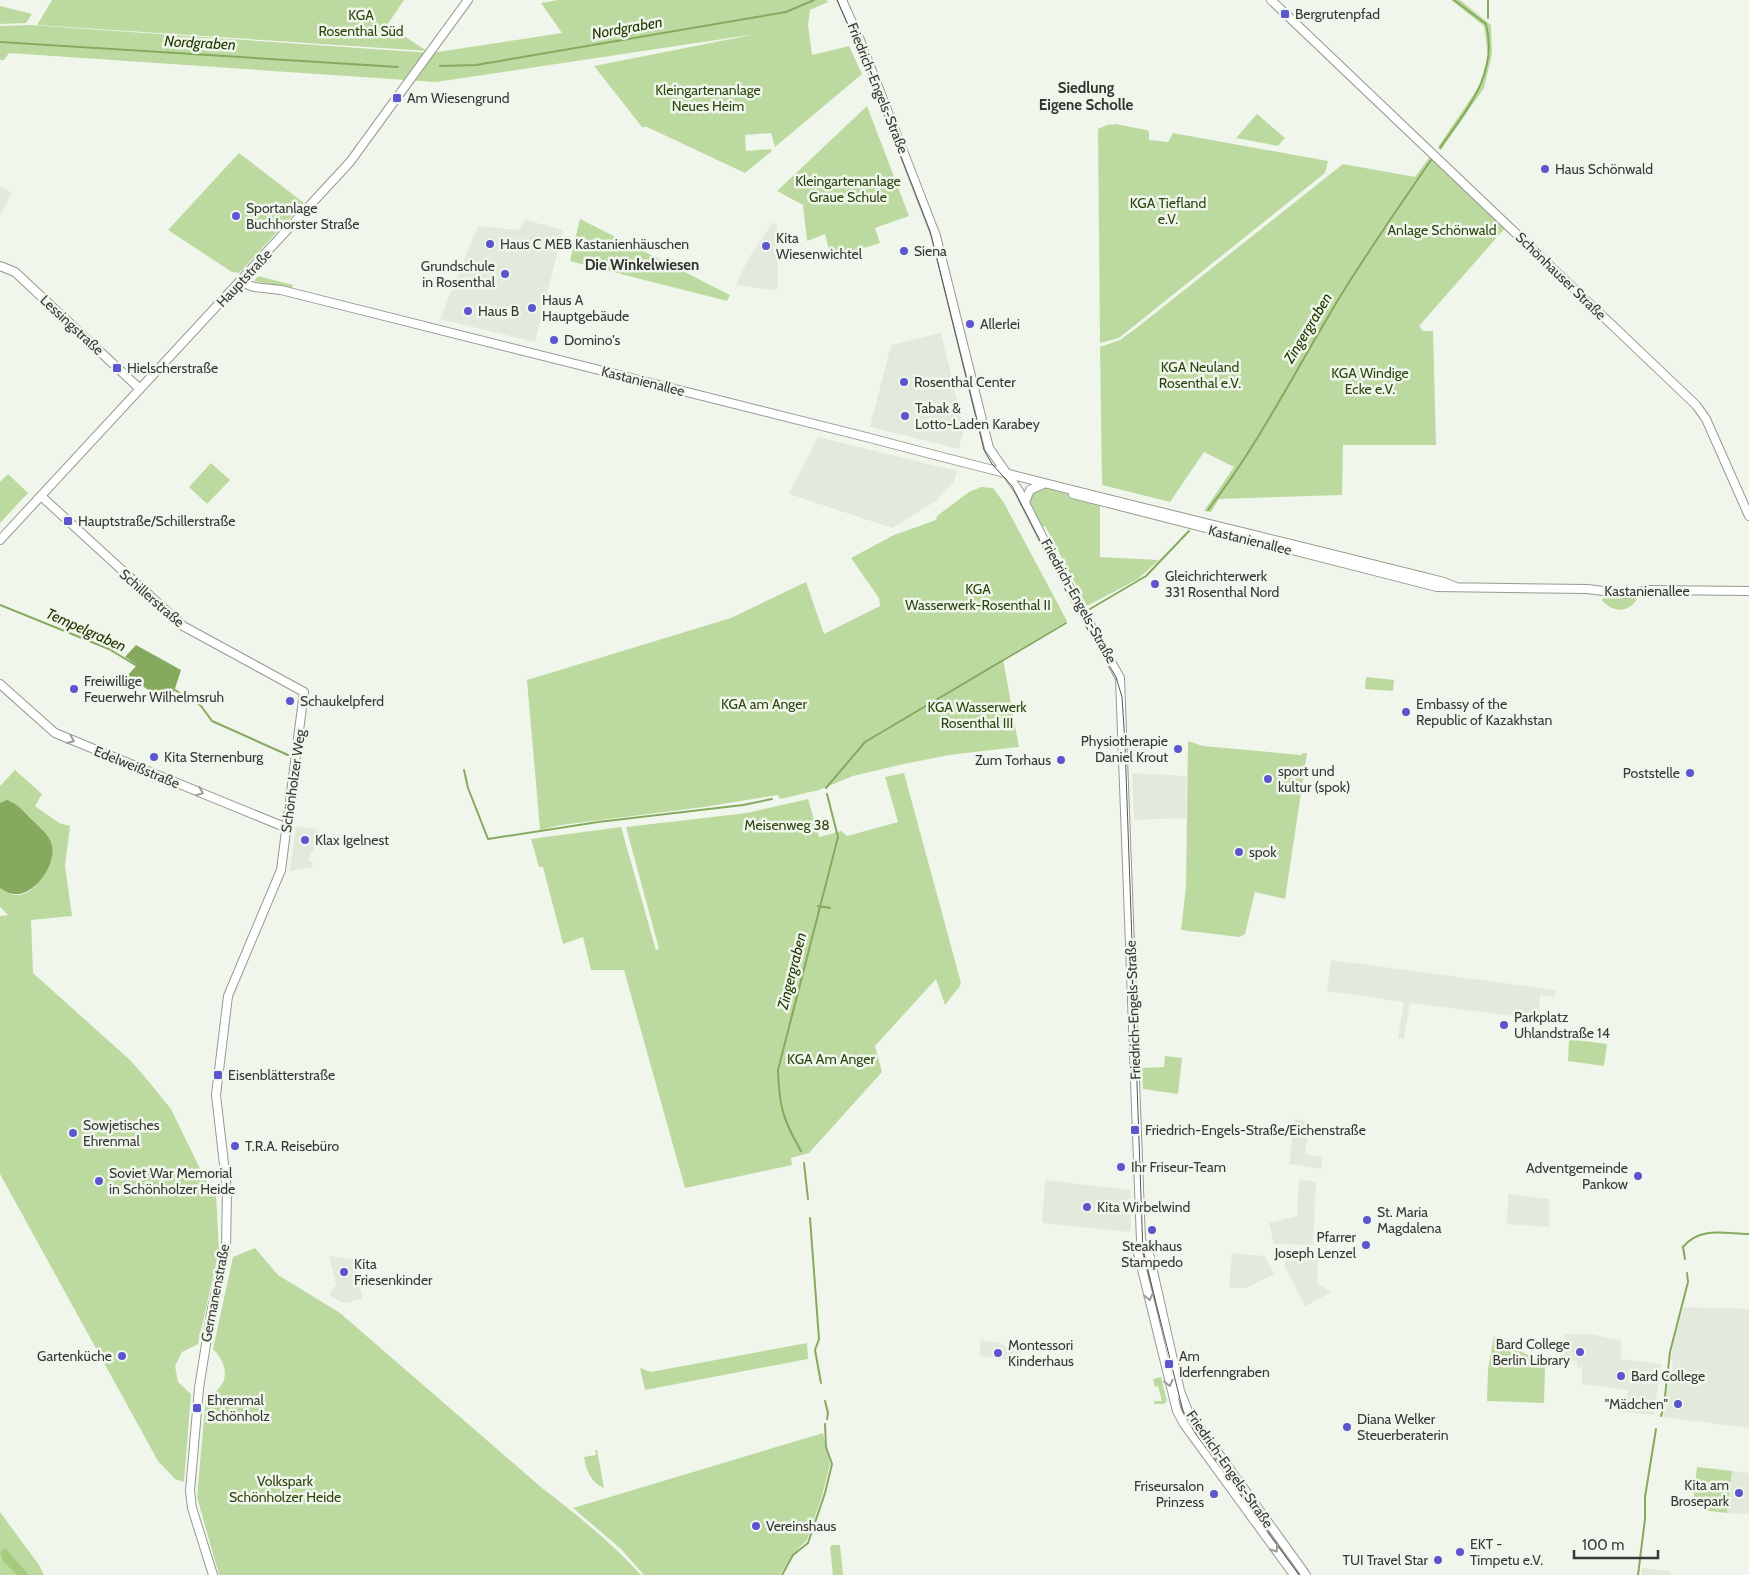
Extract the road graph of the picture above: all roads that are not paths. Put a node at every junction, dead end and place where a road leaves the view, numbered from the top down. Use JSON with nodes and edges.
{"nodes":[{"id":1,"x":468,"y":0,"type":"edge"},
{"id":2,"x":842,"y":0,"type":"edge"},
{"id":3,"x":1271,"y":0,"type":"edge"},
{"id":4,"x":0,"y":266,"type":"edge"},
{"id":5,"x":240,"y":282,"type":"junction"},
{"id":6,"x":140,"y":389,"type":"junction"},
{"id":7,"x":1007,"y":474,"type":"junction"},
{"id":8,"x":1045,"y":483,"type":"junction"},
{"id":9,"x":41,"y":496,"type":"junction"},
{"id":10,"x":1025,"y":502,"type":"junction"},
{"id":11,"x":1749,"y":516,"type":"edge"},
{"id":12,"x":0,"y":540,"type":"edge"},
{"id":13,"x":1749,"y":592,"type":"edge"},
{"id":14,"x":0,"y":684,"type":"edge"},
{"id":15,"x":304,"y":692,"type":"joint"},
{"id":16,"x":287,"y":828,"type":"junction"},
{"id":17,"x":280,"y":870,"type":"joint"},
{"id":18,"x":1141,"y":1240,"type":"junction"},
{"id":19,"x":213,"y":1575,"type":"edge"},
{"id":20,"x":1294,"y":1575,"type":"edge"},
{"id":21,"x":1306,"y":1575,"type":"edge"}],
"edges":[{"from":1,"to":5,"type":"main road","name":"Hauptstraße"},
{"from":2,"to":7,"type":"main road","name":"Friedrich-Engels-Straße"},
{"from":3,"to":11,"type":"main road","name":"Schönhauser Straße"},
{"from":4,"to":6,"type":"main road","name":"Lessingstraße"},
{"from":5,"to":6,"type":"main road","name":"Hauptstraße"},
{"from":5,"to":7,"type":"main road","name":"Kastanienallee"},
{"from":6,"to":9,"type":"main road","name":"Hauptstraße"},
{"from":7,"to":8,"type":"main road","name":"Kastanienallee"},
{"from":7,"to":10,"type":"main road","name":"Friedrich-Engels-Straße"},
{"from":8,"to":10,"type":"main road"},
{"from":8,"to":13,"type":"main road","name":"Kastanienallee"},
{"from":9,"to":12,"type":"main road","name":"Hauptstraße"},
{"from":9,"to":15,"type":"main road","name":"Schillerstraße"},
{"from":10,"to":18,"type":"main road","name":"Friedrich-Engels-Straße"},
{"from":14,"to":16,"type":"main road","name":"Edelweißstraße","one_way":true},
{"from":15,"to":16,"type":"main road","name":"Schönholzer Weg"},
{"from":16,"to":17,"type":"main road","name":"Schönholzer Weg"},
{"from":17,"to":19,"type":"main road","name":"Germanenstraße"},
{"from":18,"to":20,"type":"main road","name":"Friedrich-Engels-Straße","one_way":true},
{"from":18,"to":21,"type":"main road","name":"Friedrich-Engels-Straße"}]}
